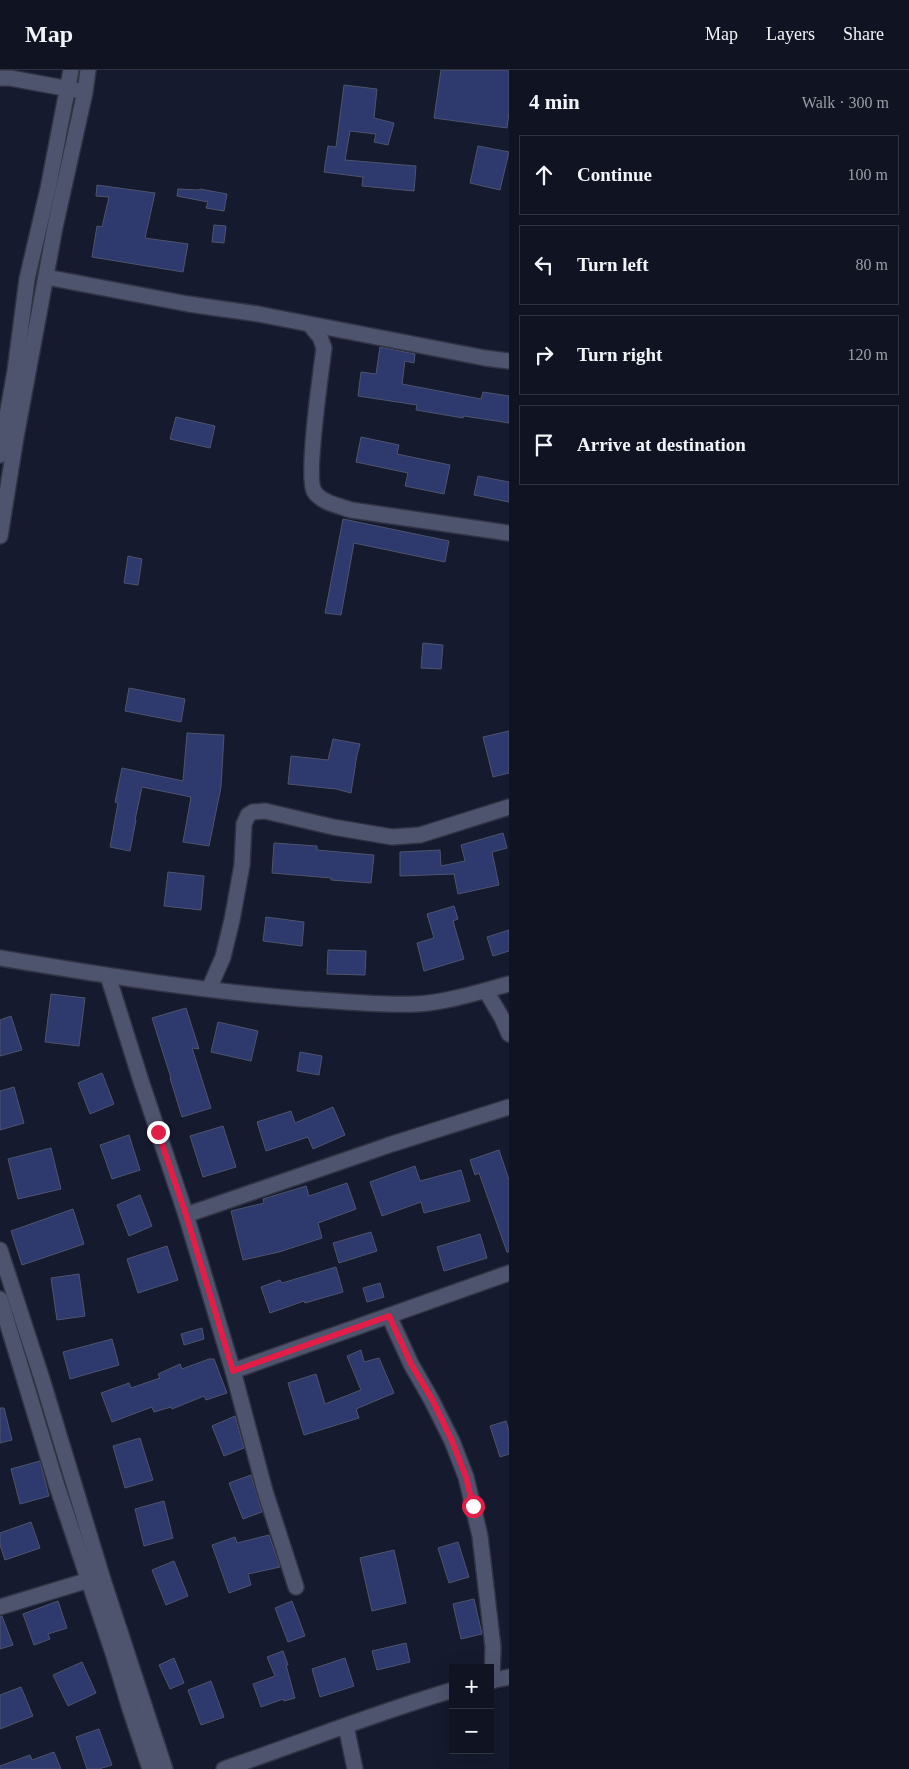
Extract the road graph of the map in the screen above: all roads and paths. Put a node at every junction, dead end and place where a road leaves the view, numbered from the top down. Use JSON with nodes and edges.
{"nodes":[{"id":1,"x":71,"y":70,"type":"edge"},
{"id":2,"x":88,"y":70,"type":"edge"},
{"id":3,"x":0,"y":78,"type":"edge"},
{"id":4,"x":67,"y":88,"type":"junction"},
{"id":5,"x":85,"y":92,"type":"junction"},
{"id":6,"x":46,"y":277,"type":"junction"},
{"id":7,"x":310,"y":325,"type":"junction"},
{"id":8,"x":509,"y":361,"type":"edge"},
{"id":9,"x":0,"y":455,"type":"edge"},
{"id":10,"x":509,"y":532,"type":"edge"},
{"id":11,"x":0,"y":536,"type":"edge"},
{"id":12,"x":509,"y":807,"type":"edge"},
{"id":13,"x":0,"y":958,"type":"edge"},
{"id":14,"x":108,"y":976,"type":"junction"},
{"id":15,"x":509,"y":984,"type":"edge"},
{"id":16,"x":208,"y":989,"type":"junction"},
{"id":17,"x":486,"y":991,"type":"junction"},
{"id":18,"x":509,"y":1034,"type":"edge"},
{"id":19,"x":509,"y":1107,"type":"edge"},
{"id":20,"x":186,"y":1215,"type":"junction"},
{"id":21,"x":0,"y":1250,"type":"edge"},
{"id":22,"x":509,"y":1273,"type":"edge"},
{"id":23,"x":0,"y":1299,"type":"edge"},
{"id":24,"x":389,"y":1316,"type":"junction"},
{"id":25,"x":233,"y":1371,"type":"junction"},
{"id":26,"x":89,"y":1580,"type":"junction"},
{"id":27,"x":296,"y":1587,"type":"dead end"},
{"id":28,"x":0,"y":1606,"type":"edge"},
{"id":29,"x":492,"y":1664,"type":"edge"},
{"id":30,"x":509,"y":1677,"type":"edge"},
{"id":31,"x":494,"y":1680,"type":"edge"},
{"id":32,"x":449,"y":1691,"type":"edge"},
{"id":33,"x":346,"y":1726,"type":"junction"},
{"id":34,"x":150,"y":1769,"type":"edge"},
{"id":35,"x":165,"y":1769,"type":"edge"},
{"id":36,"x":224,"y":1769,"type":"edge"},
{"id":37,"x":355,"y":1769,"type":"edge"}],
"edges":[{"from":1,"to":4,"type":"street"},
{"from":2,"to":5,"type":"street"},
{"from":3,"to":4,"type":"street"},
{"from":4,"to":5,"type":"street"},
{"from":4,"to":9,"type":"street"},
{"from":5,"to":6,"type":"street"},
{"from":6,"to":7,"type":"street"},
{"from":6,"to":11,"type":"street"},
{"from":7,"to":8,"type":"street"},
{"from":7,"to":10,"type":"street"},
{"from":12,"to":16,"type":"street"},
{"from":13,"to":14,"type":"street"},
{"from":14,"to":16,"type":"street"},
{"from":14,"to":20,"type":"street"},
{"from":15,"to":17,"type":"street"},
{"from":16,"to":17,"type":"street"},
{"from":17,"to":18,"type":"street"},
{"from":19,"to":20,"type":"street"},
{"from":20,"to":25,"type":"street"},
{"from":21,"to":35,"type":"street"},
{"from":22,"to":24,"type":"street"},
{"from":23,"to":26,"type":"street"},
{"from":24,"to":25,"type":"street"},
{"from":24,"to":29,"type":"street"},
{"from":25,"to":27,"type":"street"},
{"from":26,"to":28,"type":"street"},
{"from":26,"to":34,"type":"street"},
{"from":30,"to":31,"type":"street"},
{"from":32,"to":33,"type":"street"},
{"from":33,"to":36,"type":"street"},
{"from":33,"to":37,"type":"street"}]}
